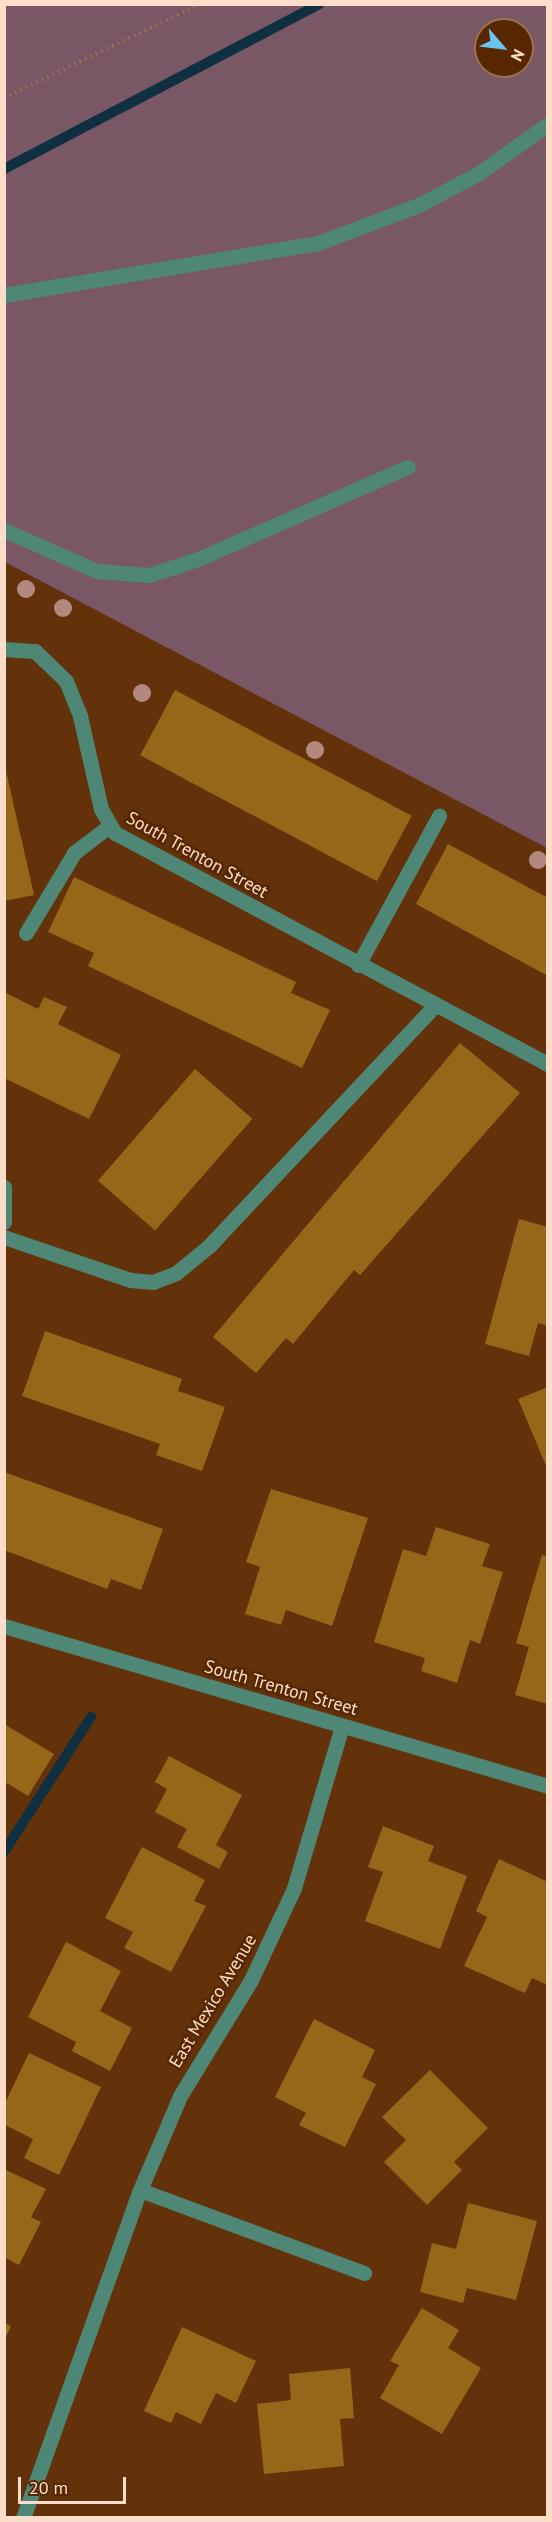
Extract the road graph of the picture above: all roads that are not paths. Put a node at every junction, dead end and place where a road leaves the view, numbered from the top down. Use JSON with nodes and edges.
{"nodes":[{"id":1,"x":548,"y":124,"type":"edge"},
{"id":2,"x":4,"y":295,"type":"edge"},
{"id":3,"x":408,"y":467,"type":"dead end"},
{"id":4,"x":4,"y":530,"type":"edge"},
{"id":5,"x":4,"y":649,"type":"edge"},
{"id":6,"x":439,"y":816,"type":"dead end"},
{"id":7,"x":109,"y":826,"type":"junction"},
{"id":8,"x":26,"y":933,"type":"dead end"},
{"id":9,"x":358,"y":965,"type":"junction"},
{"id":10,"x":435,"y":1005,"type":"junction"},
{"id":11,"x":548,"y":1064,"type":"edge"},
{"id":12,"x":4,"y":1187,"type":"edge"},
{"id":13,"x":4,"y":1222,"type":"edge"},
{"id":14,"x":4,"y":1237,"type":"edge"},
{"id":15,"x":4,"y":1626,"type":"edge"},
{"id":16,"x":342,"y":1726,"type":"junction"},
{"id":17,"x":548,"y":1786,"type":"edge"},
{"id":18,"x":140,"y":2190,"type":"junction"},
{"id":19,"x":364,"y":2273,"type":"dead end"},
{"id":20,"x":23,"y":2517,"type":"edge"}],
"edges":[{"from":1,"to":2,"type":"street"},
{"from":3,"to":4,"type":"street"},
{"from":5,"to":7,"type":"street","name":"South Trenton Street"},
{"from":6,"to":9,"type":"street"},
{"from":7,"to":8,"type":"street"},
{"from":7,"to":9,"type":"street","name":"South Trenton Street"},
{"from":9,"to":10,"type":"street","name":"South Trenton Street"},
{"from":10,"to":11,"type":"street","name":"South Trenton Street"},
{"from":10,"to":14,"type":"street"},
{"from":12,"to":13,"type":"street"},
{"from":15,"to":16,"type":"street","name":"South Trenton Street"},
{"from":16,"to":17,"type":"street","name":"South Trenton Street"},
{"from":16,"to":18,"type":"street","name":"East Mexico Avenue"},
{"from":18,"to":19,"type":"street"},
{"from":18,"to":20,"type":"street","name":"East Mexico Avenue"}]}
